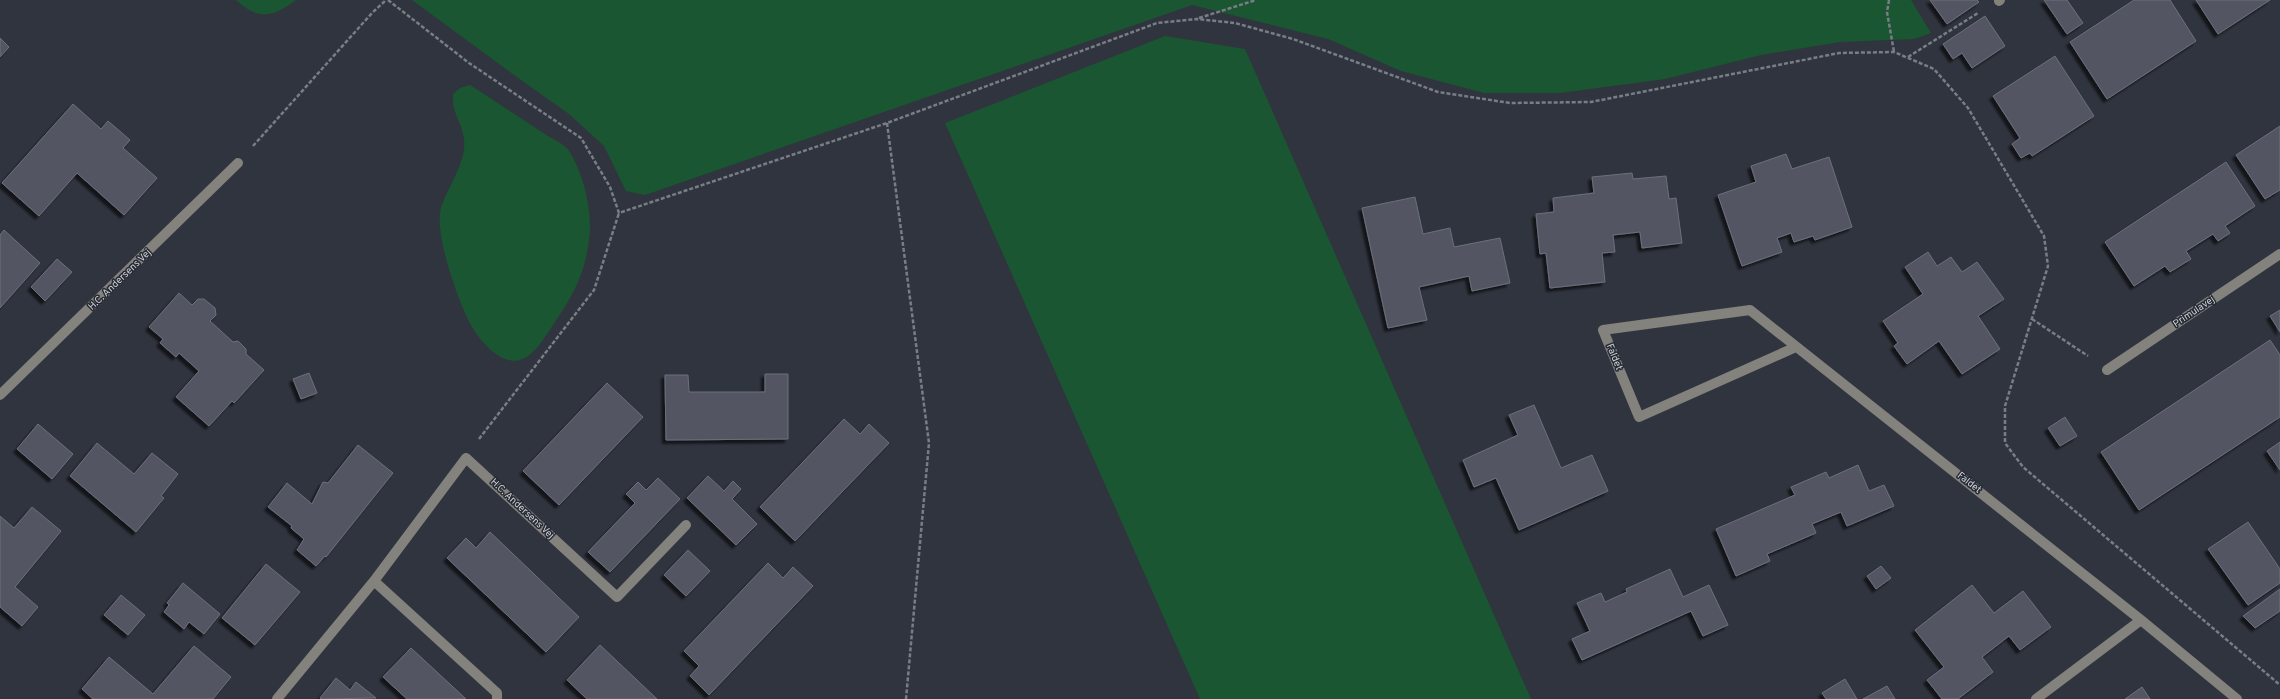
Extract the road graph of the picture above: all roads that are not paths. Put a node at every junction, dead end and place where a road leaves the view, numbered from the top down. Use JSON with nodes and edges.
{"nodes":[{"id":1,"x":238,"y":163,"type":"road end"},
{"id":2,"x":2280,"y":254,"type":"edge"},
{"id":3,"x":1796,"y":347,"type":"junction"},
{"id":4,"x":2107,"y":370,"type":"road end"},
{"id":5,"x":0,"y":395,"type":"edge"},
{"id":6,"x":686,"y":525,"type":"dead end"},
{"id":7,"x":374,"y":581,"type":"junction"},
{"id":8,"x":2141,"y":620,"type":"junction"},
{"id":9,"x":278,"y":699,"type":"edge"},
{"id":10,"x":497,"y":699,"type":"edge"},
{"id":11,"x":2036,"y":699,"type":"edge"},
{"id":12,"x":2237,"y":699,"type":"edge"}],
"edges":[{"from":1,"to":5,"type":"street","name":"H.C. Andersens Vej"},
{"from":2,"to":4,"type":"street","name":"Primulavej"},
{"from":3,"to":3,"type":"street","name":"Faldet"},
{"from":3,"to":8,"type":"street","name":"Faldet"},
{"from":6,"to":7,"type":"street","name":"H.C. Andersens Vej"},
{"from":7,"to":9,"type":"street"},
{"from":7,"to":10,"type":"street"},
{"from":8,"to":11,"type":"street"},
{"from":8,"to":12,"type":"street","name":"Faldet"}]}
